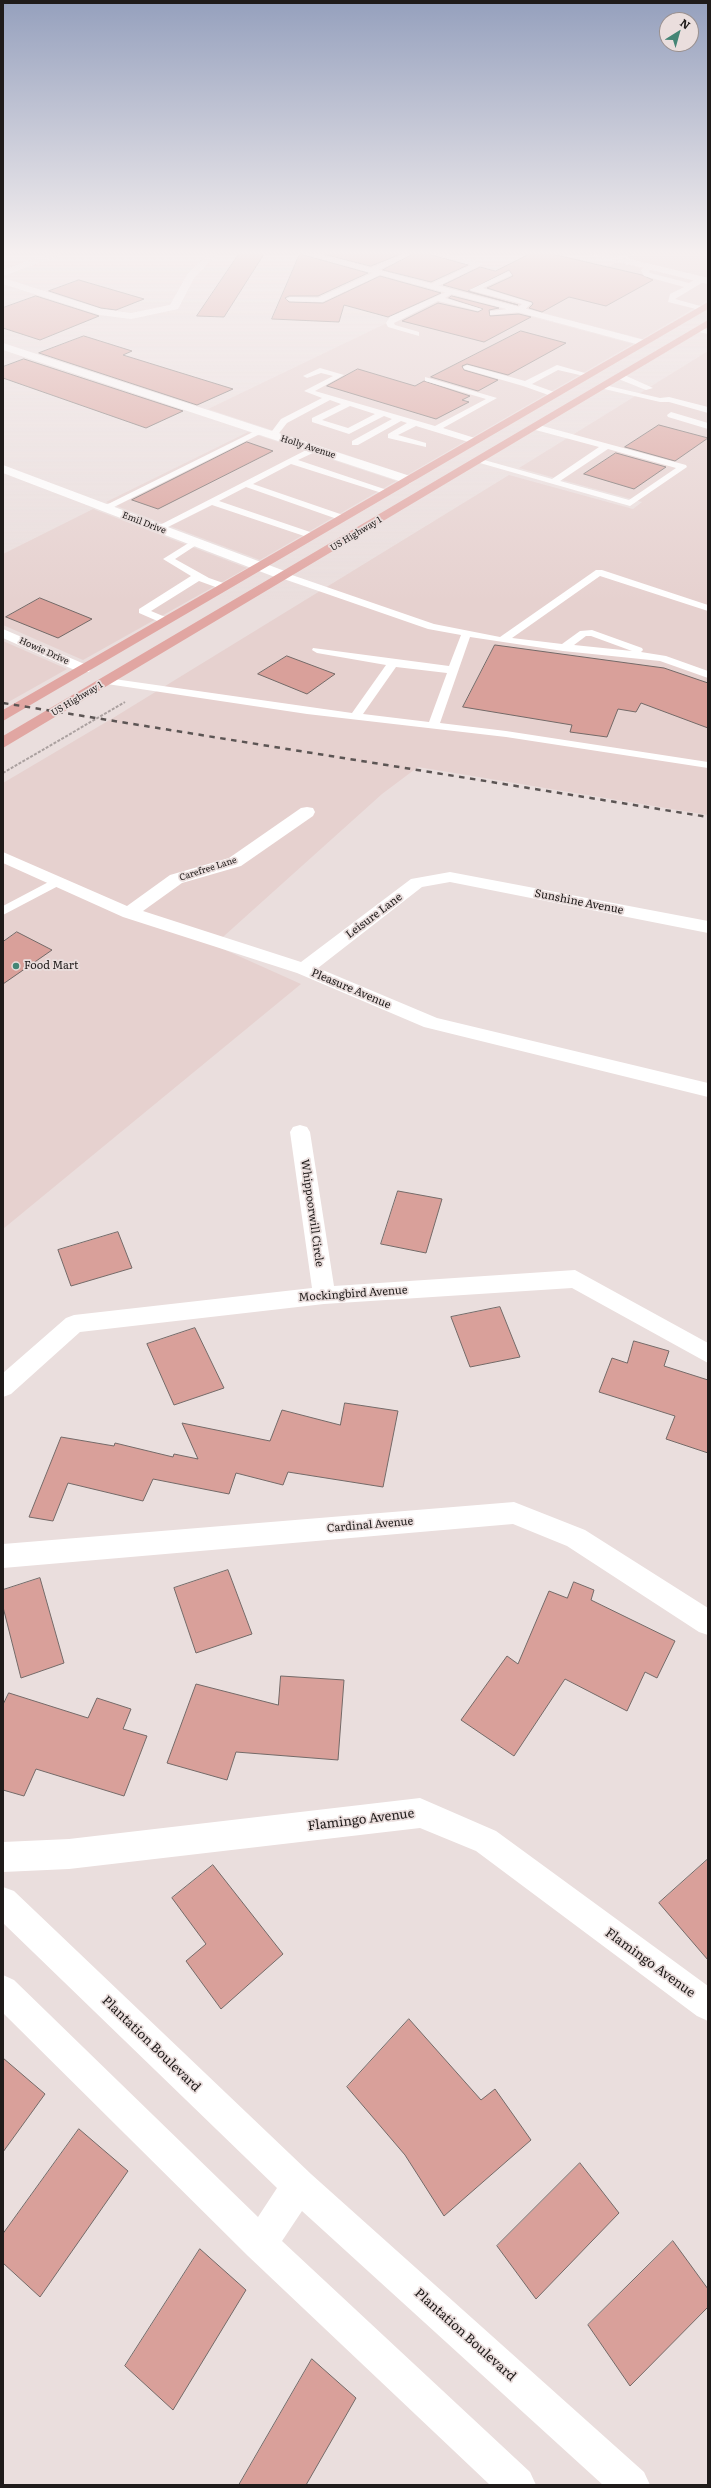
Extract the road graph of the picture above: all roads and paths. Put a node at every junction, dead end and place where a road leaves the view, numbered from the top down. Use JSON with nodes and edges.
{"nodes":[{"id":1,"x":76,"y":370,"type":"edge"},
{"id":2,"x":320,"y":370,"type":"edge"},
{"id":3,"x":320,"y":370,"type":"edge"},
{"id":4,"x":475,"y":370,"type":"edge"},
{"id":5,"x":551,"y":370,"type":"edge"},
{"id":6,"x":569,"y":370,"type":"edge"},
{"id":7,"x":597,"y":370,"type":"edge"},
{"id":8,"x":630,"y":370,"type":"edge"},
{"id":9,"x":588,"y":375,"type":"junction"},
{"id":10,"x":307,"y":376,"type":"dead end"},
{"id":11,"x":619,"y":376,"type":"junction"},
{"id":12,"x":428,"y":379,"type":"dead end"},
{"id":13,"x":526,"y":384,"type":"junction"},
{"id":14,"x":603,"y":386,"type":"junction"},
{"id":15,"x":554,"y":395,"type":"junction"},
{"id":16,"x":330,"y":397,"type":"junction"},
{"id":17,"x":669,"y":399,"type":"junction"},
{"id":18,"x":349,"y":403,"type":"junction"},
{"id":19,"x":529,"y":410,"type":"junction"},
{"id":20,"x":708,"y":410,"type":"edge"},
{"id":21,"x":383,"y":414,"type":"junction"},
{"id":22,"x":671,"y":415,"type":"dead end"},
{"id":23,"x":400,"y":418,"type":"junction"},
{"id":24,"x":315,"y":420,"type":"junction"},
{"id":25,"x":284,"y":421,"type":"junction"},
{"id":26,"x":414,"y":423,"type":"junction"},
{"id":27,"x":708,"y":426,"type":"edge"},
{"id":28,"x":535,"y":427,"type":"junction"},
{"id":29,"x":436,"y":429,"type":"junction"},
{"id":30,"x":267,"y":433,"type":"junction"},
{"id":31,"x":475,"y":441,"type":"junction"},
{"id":32,"x":355,"y":443,"type":"dead end"},
{"id":33,"x":423,"y":445,"type":"dead end"},
{"id":34,"x":607,"y":446,"type":"junction"},
{"id":35,"x":314,"y":449,"type":"junction"},
{"id":36,"x":291,"y":461,"type":"junction"},
{"id":37,"x":477,"y":462,"type":"junction"},
{"id":38,"x":3,"y":469,"type":"edge"},
{"id":39,"x":408,"y":480,"type":"junction"},
{"id":40,"x":553,"y":482,"type":"junction"},
{"id":41,"x":245,"y":484,"type":"junction"},
{"id":42,"x":388,"y":492,"type":"junction"},
{"id":43,"x":211,"y":502,"type":"junction"},
{"id":44,"x":105,"y":508,"type":"junction"},
{"id":45,"x":343,"y":518,"type":"junction"},
{"id":46,"x":159,"y":528,"type":"junction"},
{"id":47,"x":313,"y":536,"type":"junction"},
{"id":48,"x":195,"y":542,"type":"junction"},
{"id":49,"x":261,"y":567,"type":"junction"},
{"id":50,"x":199,"y":576,"type":"junction"},
{"id":51,"x":285,"y":576,"type":"junction"},
{"id":52,"x":225,"y":587,"type":"junction"},
{"id":53,"x":708,"y":608,"type":"edge"},
{"id":54,"x":166,"y":621,"type":"junction"},
{"id":55,"x":3,"y":633,"type":"edge"},
{"id":56,"x":466,"y":635,"type":"junction"},
{"id":57,"x":502,"y":640,"type":"junction"},
{"id":58,"x":563,"y":648,"type":"junction"},
{"id":59,"x":317,"y":650,"type":"dead end"},
{"id":60,"x":662,"y":658,"type":"junction"},
{"id":61,"x":393,"y":663,"type":"junction"},
{"id":62,"x":84,"y":669,"type":"junction"},
{"id":63,"x":453,"y":670,"type":"junction"},
{"id":64,"x":708,"y":674,"type":"edge"},
{"id":65,"x":107,"y":681,"type":"junction"},
{"id":66,"x":149,"y":688,"type":"junction"},
{"id":67,"x":3,"y":716,"type":"edge"},
{"id":68,"x":355,"y":717,"type":"junction"},
{"id":69,"x":433,"y":726,"type":"junction"},
{"id":70,"x":3,"y":743,"type":"edge"},
{"id":71,"x":708,"y":765,"type":"edge"},
{"id":72,"x":3,"y":773,"type":"edge"},
{"id":73,"x":307,"y":812,"type":"dead end"},
{"id":74,"x":3,"y":857,"type":"edge"},
{"id":75,"x":450,"y":877,"type":"joint"},
{"id":76,"x":58,"y":882,"type":"junction"},
{"id":77,"x":3,"y":911,"type":"edge"},
{"id":78,"x":129,"y":913,"type":"junction"},
{"id":79,"x":708,"y":927,"type":"edge"},
{"id":80,"x":304,"y":969,"type":"junction"},
{"id":81,"x":708,"y":1090,"type":"edge"},
{"id":82,"x":300,"y":1132,"type":"dead end"},
{"id":83,"x":324,"y":1295,"type":"junction"},
{"id":84,"x":708,"y":1354,"type":"edge"},
{"id":85,"x":3,"y":1387,"type":"edge"},
{"id":86,"x":3,"y":1556,"type":"edge"},
{"id":87,"x":708,"y":1623,"type":"edge"},
{"id":88,"x":3,"y":1857,"type":"edge"},
{"id":89,"x":3,"y":1902,"type":"edge"},
{"id":90,"x":3,"y":1991,"type":"edge"},
{"id":91,"x":708,"y":2005,"type":"edge"},
{"id":92,"x":299,"y":2186,"type":"junction"},
{"id":93,"x":260,"y":2244,"type":"junction"},
{"id":94,"x":518,"y":2485,"type":"edge"},
{"id":95,"x":631,"y":2485,"type":"edge"}],
"edges":[{"from":1,"to":30,"type":"street","name":"Holly Avenue"},
{"from":2,"to":16,"type":"lane"},
{"from":3,"to":10,"type":"lane"},
{"from":4,"to":13,"type":"lane"},
{"from":5,"to":13,"type":"lane"},
{"from":6,"to":9,"type":"lane"},
{"from":7,"to":9,"type":"main road","name":"US Highway 1"},
{"from":8,"to":11,"type":"main road","name":"US Highway 1"},
{"from":9,"to":15,"type":"main road","name":"US Highway 1"},
{"from":11,"to":14,"type":"main road","name":"US Highway 1"},
{"from":11,"to":17,"type":"lane"},
{"from":12,"to":29,"type":"lane"},
{"from":13,"to":15,"type":"lane"},
{"from":14,"to":17,"type":"lane"},
{"from":14,"to":28,"type":"main road","name":"US Highway 1"},
{"from":15,"to":19,"type":"main road","name":"US Highway 1"},
{"from":16,"to":18,"type":"lane"},
{"from":16,"to":25,"type":"lane"},
{"from":17,"to":20,"type":"lane"},
{"from":18,"to":21,"type":"lane"},
{"from":18,"to":24,"type":"lane"},
{"from":19,"to":28,"type":"main road"},
{"from":19,"to":31,"type":"main road","name":"US Highway 1"},
{"from":21,"to":23,"type":"lane"},
{"from":21,"to":24,"type":"lane"},
{"from":22,"to":27,"type":"lane"},
{"from":23,"to":26,"type":"lane"},
{"from":23,"to":32,"type":"lane"},
{"from":24,"to":25,"type":"lane"},
{"from":25,"to":30,"type":"lane"},
{"from":26,"to":29,"type":"lane"},
{"from":26,"to":33,"type":"lane"},
{"from":28,"to":34,"type":"lane"},
{"from":28,"to":37,"type":"main road","name":"US Highway 1"},
{"from":29,"to":31,"type":"lane"},
{"from":30,"to":35,"type":"street","name":"Holly Avenue"},
{"from":30,"to":44,"type":"lane"},
{"from":31,"to":39,"type":"main road","name":"US Highway 1"},
{"from":34,"to":40,"type":"lane"},
{"from":34,"to":40,"type":"lane"},
{"from":35,"to":36,"type":"lane"},
{"from":35,"to":39,"type":"street","name":"Holly Avenue"},
{"from":36,"to":41,"type":"lane"},
{"from":36,"to":42,"type":"lane"},
{"from":37,"to":40,"type":"lane"},
{"from":37,"to":51,"type":"main road","name":"US Highway 1"},
{"from":38,"to":44,"type":"street","name":"Emil Drive"},
{"from":39,"to":42,"type":"main road","name":"US Highway 1"},
{"from":41,"to":43,"type":"lane"},
{"from":41,"to":45,"type":"lane"},
{"from":42,"to":45,"type":"main road","name":"US Highway 1"},
{"from":43,"to":46,"type":"lane"},
{"from":43,"to":47,"type":"lane"},
{"from":44,"to":46,"type":"street","name":"Emil Drive"},
{"from":45,"to":47,"type":"main road","name":"US Highway 1"},
{"from":46,"to":48,"type":"street","name":"Emil Drive"},
{"from":47,"to":49,"type":"main road","name":"US Highway 1"},
{"from":48,"to":49,"type":"street","name":"Emil Drive"},
{"from":48,"to":50,"type":"lane"},
{"from":49,"to":51,"type":"street","name":"Emil Drive"},
{"from":49,"to":52,"type":"main road","name":"US Highway 1"},
{"from":50,"to":52,"type":"lane"},
{"from":50,"to":54,"type":"lane"},
{"from":51,"to":56,"type":"lane"},
{"from":51,"to":65,"type":"main road","name":"US Highway 1"},
{"from":52,"to":54,"type":"main road","name":"US Highway 1"},
{"from":53,"to":57,"type":"lane"},
{"from":54,"to":62,"type":"main road","name":"US Highway 1"},
{"from":55,"to":62,"type":"street","name":"Howie Drive"},
{"from":56,"to":57,"type":"lane"},
{"from":56,"to":63,"type":"lane"},
{"from":57,"to":58,"type":"lane"},
{"from":58,"to":60,"type":"lane"},
{"from":58,"to":60,"type":"lane"},
{"from":59,"to":61,"type":"lane"},
{"from":60,"to":64,"type":"lane"},
{"from":61,"to":63,"type":"lane"},
{"from":61,"to":68,"type":"lane"},
{"from":62,"to":67,"type":"main road","name":"US Highway 1"},
{"from":63,"to":69,"type":"lane"},
{"from":65,"to":66,"type":"lane"},
{"from":65,"to":70,"type":"main road","name":"US Highway 1"},
{"from":66,"to":68,"type":"lane"},
{"from":66,"to":72,"type":"path"},
{"from":68,"to":69,"type":"lane"},
{"from":69,"to":71,"type":"lane"},
{"from":73,"to":78,"type":"street","name":"Carefree Lane"},
{"from":74,"to":76,"type":"street","name":"Pleasure Avenue"},
{"from":75,"to":79,"type":"street","name":"Sunshine Avenue"},
{"from":75,"to":80,"type":"street","name":"Leisure Lane"},
{"from":76,"to":77,"type":"lane"},
{"from":76,"to":78,"type":"street","name":"Pleasure Avenue"},
{"from":78,"to":80,"type":"street","name":"Pleasure Avenue"},
{"from":80,"to":81,"type":"street","name":"Pleasure Avenue"},
{"from":82,"to":83,"type":"street","name":"Whippoorwill Circle"},
{"from":83,"to":84,"type":"street","name":"Mockingbird Avenue"},
{"from":83,"to":85,"type":"street","name":"Mockingbird Avenue"},
{"from":86,"to":87,"type":"street","name":"Cardinal Avenue"},
{"from":88,"to":91,"type":"street","name":"Flamingo Avenue"},
{"from":89,"to":92,"type":"street","name":"Plantation Boulevard"},
{"from":90,"to":93,"type":"street"},
{"from":92,"to":93,"type":"street"},
{"from":92,"to":95,"type":"street","name":"Plantation Boulevard"},
{"from":93,"to":94,"type":"street"}]}
